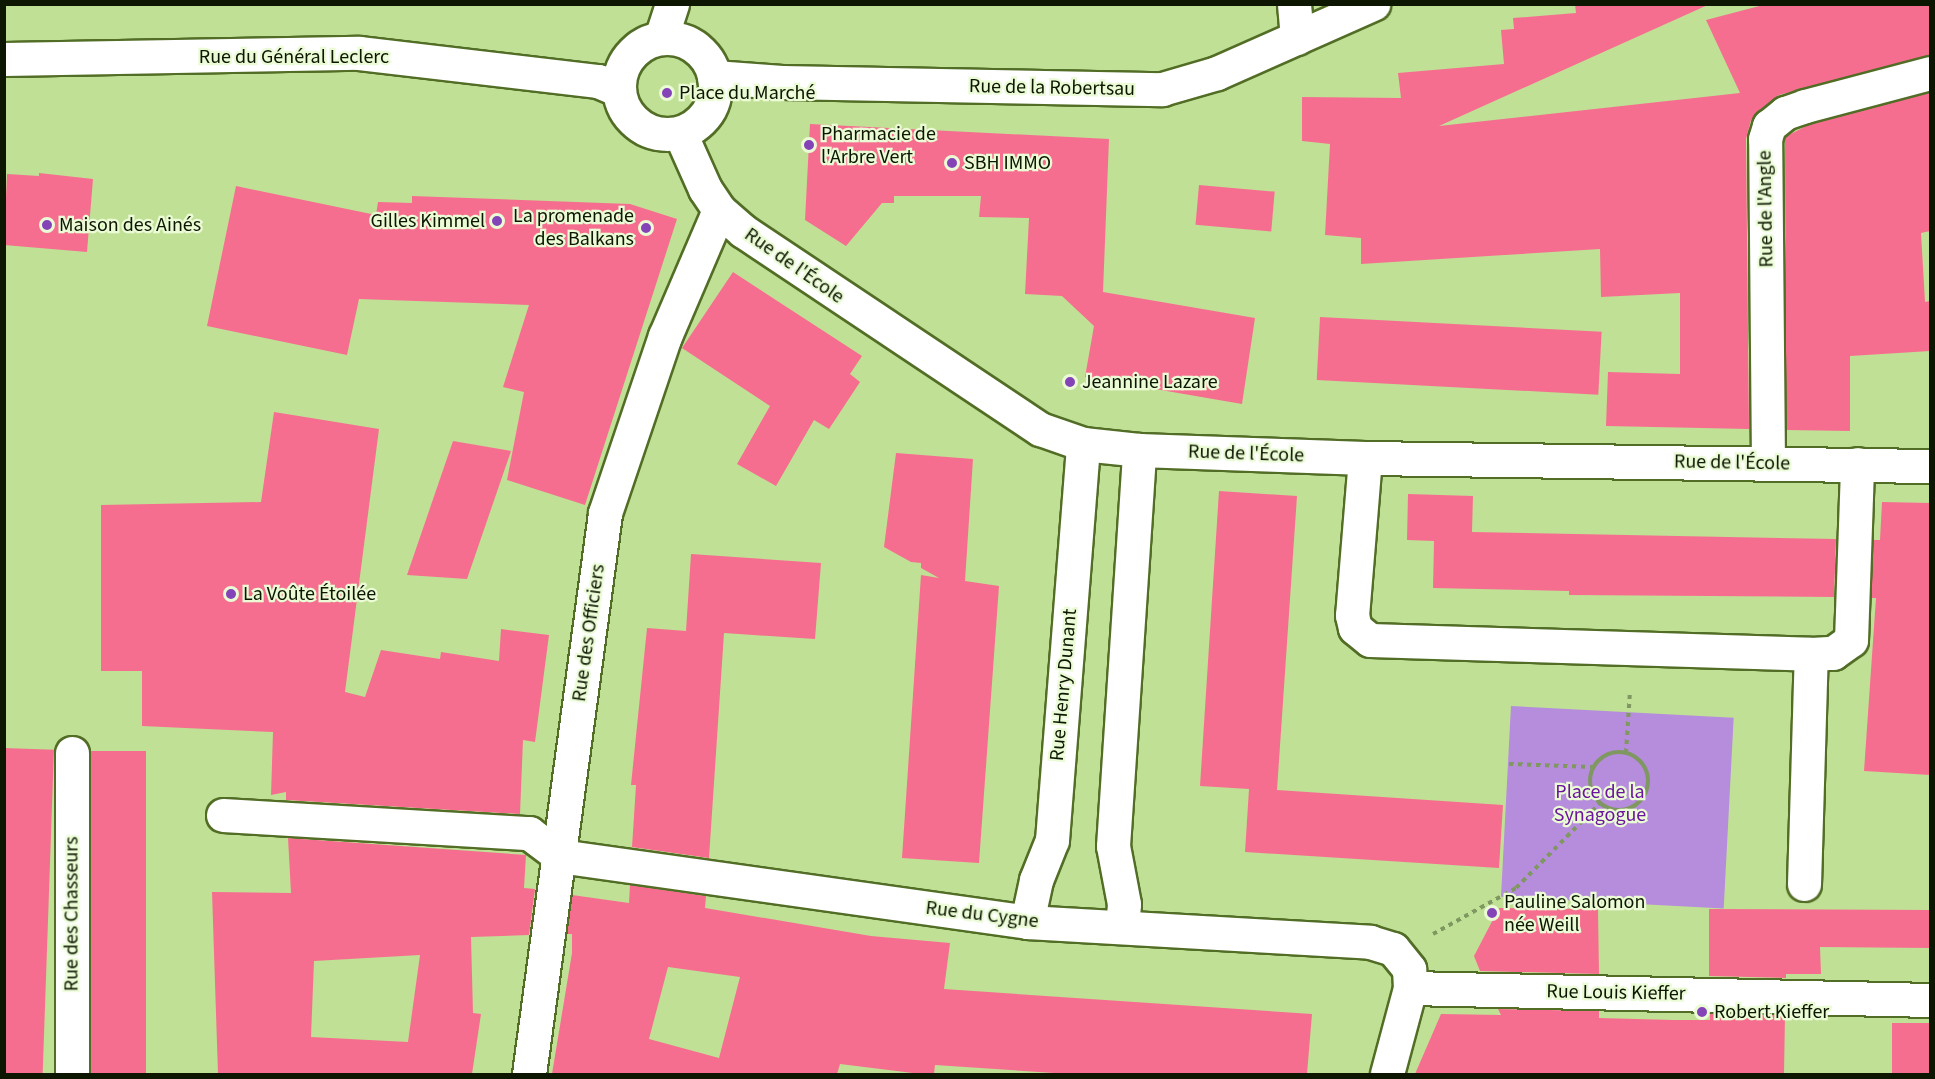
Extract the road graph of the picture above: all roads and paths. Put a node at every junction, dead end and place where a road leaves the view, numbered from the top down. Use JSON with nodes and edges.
{"nodes":[{"id":1,"x":672,"y":4,"type":"edge"},
{"id":2,"x":1294,"y":4,"type":"edge"},
{"id":3,"x":1372,"y":4,"type":"edge"},
{"id":4,"x":662,"y":38,"type":"junction"},
{"id":5,"x":1297,"y":38,"type":"junction"},
{"id":6,"x":4,"y":59,"type":"edge"},
{"id":7,"x":1930,"y":73,"type":"edge"},
{"id":8,"x":714,"y":77,"type":"junction"},
{"id":9,"x":617,"y":89,"type":"junction"},
{"id":10,"x":680,"y":133,"type":"junction"},
{"id":11,"x":719,"y":210,"type":"junction"},
{"id":12,"x":1083,"y":444,"type":"junction"},
{"id":13,"x":1139,"y":450,"type":"junction"},
{"id":14,"x":1365,"y":458,"type":"junction"},
{"id":15,"x":1768,"y":464,"type":"junction"},
{"id":16,"x":1857,"y":464,"type":"junction"},
{"id":17,"x":1930,"y":465,"type":"edge"},
{"id":18,"x":1632,"y":650,"type":"junction"},
{"id":19,"x":1811,"y":654,"type":"junction"},
{"id":20,"x":72,"y":753,"type":"dead end"},
{"id":21,"x":1626,"y":753,"type":"junction"},
{"id":22,"x":1509,"y":764,"type":"dead end"},
{"id":23,"x":1593,"y":767,"type":"junction"},
{"id":24,"x":1600,"y":803,"type":"junction"},
{"id":25,"x":223,"y":815,"type":"dead end"},
{"id":26,"x":560,"y":856,"type":"junction"},
{"id":27,"x":1804,"y":884,"type":"dead end"},
{"id":28,"x":1027,"y":922,"type":"junction"},
{"id":29,"x":1122,"y":927,"type":"junction"},
{"id":30,"x":1406,"y":973,"type":"junction"},
{"id":31,"x":1930,"y":1000,"type":"edge"},
{"id":32,"x":72,"y":1074,"type":"edge"},
{"id":33,"x":529,"y":1074,"type":"edge"},
{"id":34,"x":1387,"y":1074,"type":"edge"}],
"edges":[{"from":1,"to":4,"type":"street"},
{"from":2,"to":5,"type":"street"},
{"from":3,"to":5,"type":"street","name":"Rue de la Robertsau"},
{"from":4,"to":8,"type":"street"},
{"from":4,"to":9,"type":"street"},
{"from":5,"to":8,"type":"street","name":"Rue de la Robertsau"},
{"from":6,"to":9,"type":"street","name":"Rue du Général Leclerc"},
{"from":7,"to":15,"type":"street","name":"Rue de l'Angle"},
{"from":8,"to":10,"type":"street"},
{"from":9,"to":10,"type":"street"},
{"from":10,"to":11,"type":"street","name":"Rue de l'École"},
{"from":11,"to":12,"type":"street","name":"Rue de l'École"},
{"from":11,"to":26,"type":"street","name":"Rue des Officiers"},
{"from":12,"to":13,"type":"street","name":"Rue de l'École"},
{"from":12,"to":28,"type":"street","name":"Rue Henry Dunant"},
{"from":13,"to":14,"type":"street","name":"Rue de l'École"},
{"from":13,"to":29,"type":"street"},
{"from":14,"to":15,"type":"street","name":"Rue de l'École"},
{"from":14,"to":18,"type":"street"},
{"from":15,"to":16,"type":"street","name":"Rue de l'École"},
{"from":16,"to":17,"type":"street","name":"Rue de l'École"},
{"from":16,"to":19,"type":"street"},
{"from":18,"to":19,"type":"street"},
{"from":18,"to":21,"type":"path"},
{"from":19,"to":27,"type":"street"},
{"from":20,"to":32,"type":"street","name":"Rue des Chasseurs"},
{"from":21,"to":23,"type":"path"},
{"from":21,"to":24,"type":"path"},
{"from":22,"to":23,"type":"path"},
{"from":23,"to":24,"type":"path"},
{"from":24,"to":30,"type":"path"},
{"from":25,"to":26,"type":"street"},
{"from":26,"to":28,"type":"street","name":"Rue du Cygne"},
{"from":26,"to":33,"type":"street","name":"Rue des Officiers"},
{"from":28,"to":29,"type":"street","name":"Rue du Cygne"},
{"from":29,"to":30,"type":"street","name":"Rue du Cygne"},
{"from":30,"to":31,"type":"street","name":"Rue Louis Kieffer"},
{"from":30,"to":34,"type":"street"}]}
